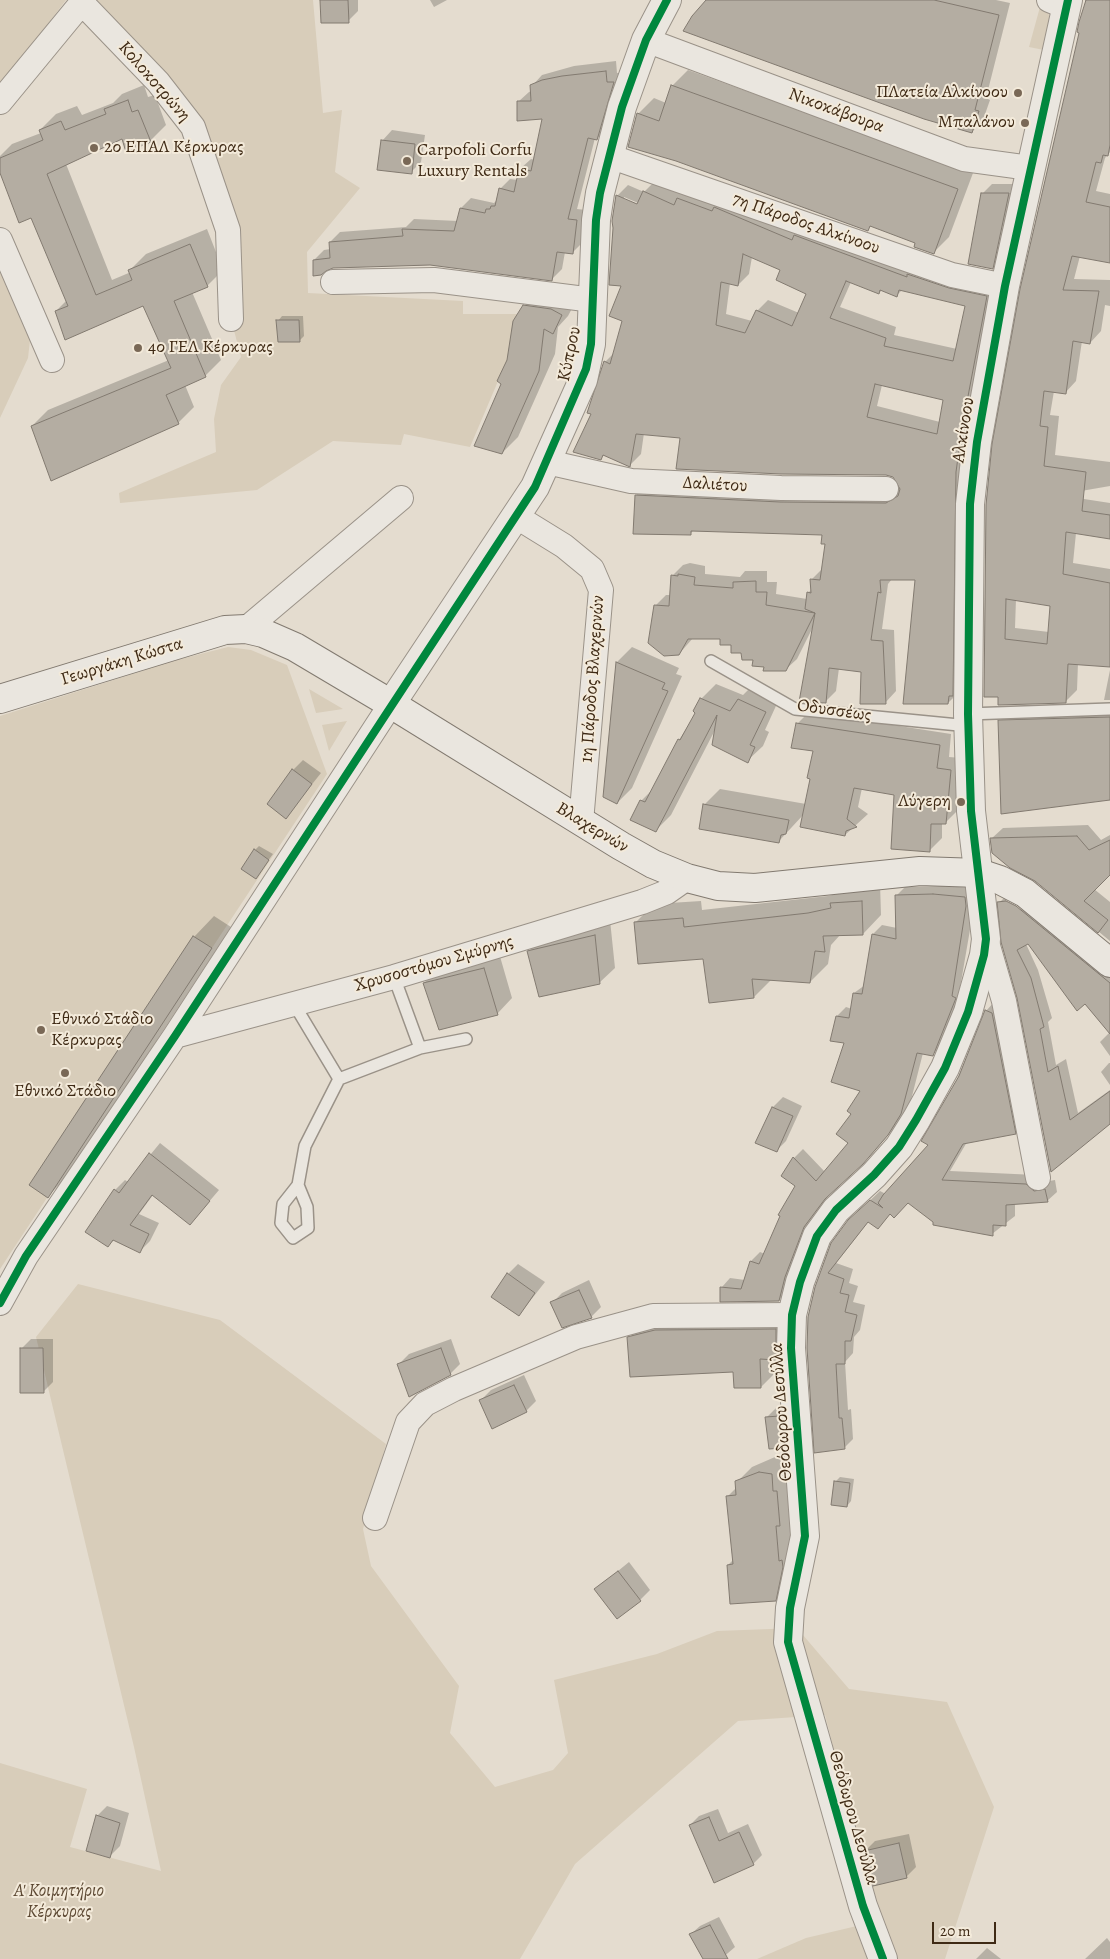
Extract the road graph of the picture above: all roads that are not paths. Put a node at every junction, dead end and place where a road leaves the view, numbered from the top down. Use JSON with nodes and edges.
{"nodes":[{"id":1,"x":83,"y":2,"type":"edge"},
{"id":2,"x":664,"y":2,"type":"edge"},
{"id":3,"x":1061,"y":2,"type":"edge"},
{"id":4,"x":646,"y":40,"type":"junction"},
{"id":5,"x":0,"y":102,"type":"edge"},
{"id":6,"x":609,"y":156,"type":"junction"},
{"id":7,"x":1030,"y":168,"type":"junction"},
{"id":8,"x":0,"y":240,"type":"edge"},
{"id":9,"x":333,"y":282,"type":"dead end"},
{"id":10,"x":1005,"y":286,"type":"junction"},
{"id":11,"x":592,"y":300,"type":"junction"},
{"id":12,"x":231,"y":319,"type":"dead end"},
{"id":13,"x":52,"y":360,"type":"dead end"},
{"id":14,"x":546,"y":462,"type":"junction"},
{"id":15,"x":886,"y":489,"type":"dead end"},
{"id":16,"x":401,"y":498,"type":"dead end"},
{"id":17,"x":517,"y":517,"type":"junction"},
{"id":18,"x":246,"y":629,"type":"junction"},
{"id":19,"x":711,"y":661,"type":"dead end"},
{"id":20,"x":0,"y":699,"type":"edge"},
{"id":21,"x":391,"y":704,"type":"junction"},
{"id":22,"x":1110,"y":709,"type":"edge"},
{"id":23,"x":968,"y":720,"type":"junction"},
{"id":24,"x":581,"y":822,"type":"junction"},
{"id":25,"x":979,"y":874,"type":"junction"},
{"id":26,"x":687,"y":878,"type":"junction"},
{"id":27,"x":986,"y":939,"type":"junction"},
{"id":28,"x":1110,"y":963,"type":"edge"},
{"id":29,"x":394,"y":977,"type":"junction"},
{"id":30,"x":294,"y":1004,"type":"junction"},
{"id":31,"x":175,"y":1036,"type":"junction"},
{"id":32,"x":466,"y":1040,"type":"dead end"},
{"id":33,"x":420,"y":1048,"type":"junction"},
{"id":34,"x":339,"y":1079,"type":"junction"},
{"id":35,"x":1038,"y":1178,"type":"dead end"},
{"id":36,"x":298,"y":1185,"type":"dead end"},
{"id":37,"x":0,"y":1303,"type":"edge"},
{"id":38,"x":792,"y":1315,"type":"junction"},
{"id":39,"x":375,"y":1518,"type":"dead end"},
{"id":40,"x":883,"y":1959,"type":"edge"}],
"edges":[{"from":1,"to":5,"type":"street","name":"Κολοκοτρώνη"},
{"from":1,"to":12,"type":"street","name":"Κολοκοτρώνη"},
{"from":2,"to":4,"type":"street","name":"Κύπρου"},
{"from":3,"to":7,"type":"street","name":"Αλκίνοου"},
{"from":4,"to":6,"type":"street","name":"Κύπρου"},
{"from":4,"to":7,"type":"street","name":"Νικοκάβουρα"},
{"from":6,"to":10,"type":"street","name":"7η Πάροδος Αλκίνοου"},
{"from":6,"to":11,"type":"street","name":"Κύπρου"},
{"from":7,"to":10,"type":"street","name":"Αλκίνοου"},
{"from":8,"to":13,"type":"street"},
{"from":9,"to":11,"type":"street"},
{"from":10,"to":23,"type":"street","name":"Αλκίνοου"},
{"from":11,"to":14,"type":"street","name":"Κύπρου"},
{"from":14,"to":15,"type":"street","name":"Δαλιέτου"},
{"from":14,"to":17,"type":"street","name":"Κύπρου"},
{"from":16,"to":18,"type":"street"},
{"from":17,"to":21,"type":"street","name":"Κύπρου"},
{"from":17,"to":24,"type":"street","name":"1η Πάροδος Βλαχερνών"},
{"from":18,"to":20,"type":"street","name":"Γεωργάκη Κώστα"},
{"from":18,"to":21,"type":"street","name":"Βλαχερνών"},
{"from":19,"to":23,"type":"lane","name":"Οδυσσέως"},
{"from":21,"to":24,"type":"street","name":"Βλαχερνών"},
{"from":21,"to":31,"type":"street"},
{"from":22,"to":23,"type":"lane","name":"Οδυσσέως"},
{"from":23,"to":25,"type":"street","name":"Αλκίνοου"},
{"from":24,"to":26,"type":"street","name":"Βλαχερνών"},
{"from":25,"to":26,"type":"street","name":"Βλαχερνών"},
{"from":25,"to":27,"type":"street","name":"Θεόδωρου Δεσύλλα"},
{"from":25,"to":28,"type":"street","name":"Βλαχερνών"},
{"from":26,"to":29,"type":"street","name":"Χρυσοστόμου Σμύρνης"},
{"from":27,"to":35,"type":"street"},
{"from":27,"to":38,"type":"street","name":"Θεόδωρου Δεσύλλα"},
{"from":29,"to":30,"type":"street","name":"Χρυσοστόμου Σμύρνης"},
{"from":29,"to":33,"type":"lane"},
{"from":30,"to":31,"type":"street","name":"Χρυσοστόμου Σμύρνης"},
{"from":30,"to":34,"type":"lane"},
{"from":31,"to":37,"type":"street"},
{"from":32,"to":33,"type":"lane"},
{"from":33,"to":34,"type":"lane"},
{"from":34,"to":36,"type":"lane"},
{"from":38,"to":39,"type":"street"},
{"from":38,"to":40,"type":"street","name":"Θεόδωρου Δεσύλλα"}]}
